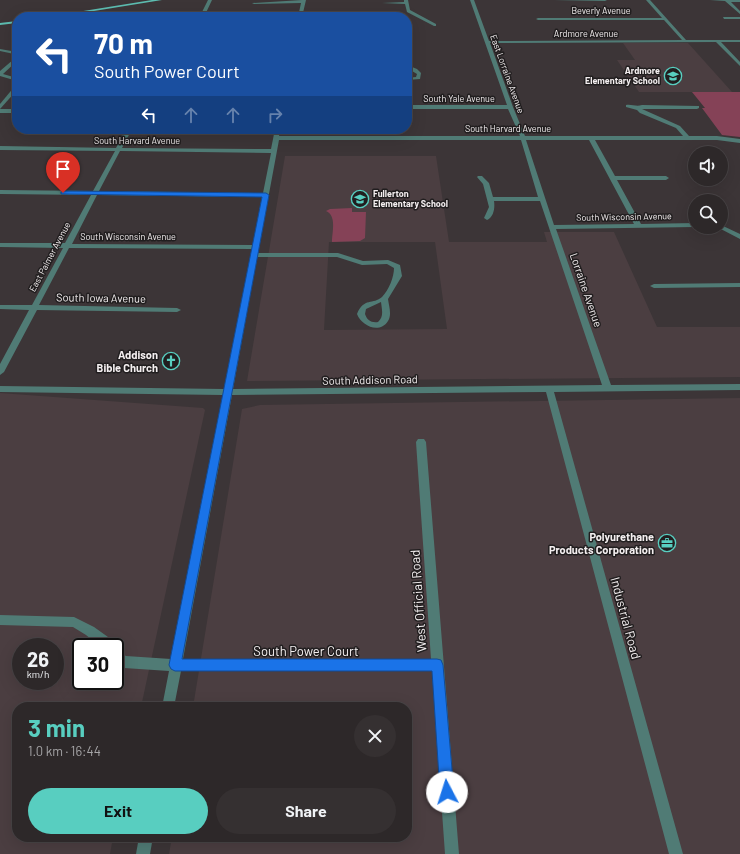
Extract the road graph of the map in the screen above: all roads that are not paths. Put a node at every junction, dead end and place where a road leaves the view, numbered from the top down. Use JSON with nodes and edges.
{"nodes":[{"id":1,"x":160,"y":0,"type":"edge"},
{"id":2,"x":210,"y":0,"type":"edge"},
{"id":3,"x":472,"y":0,"type":"edge"},
{"id":4,"x":556,"y":0,"type":"edge"},
{"id":5,"x":605,"y":0,"type":"edge"},
{"id":6,"x":648,"y":0,"type":"edge"},
{"id":7,"x":712,"y":0,"type":"edge"},
{"id":8,"x":726,"y":0,"type":"edge"},
{"id":9,"x":303,"y":1,"type":"edge"},
{"id":10,"x":740,"y":1,"type":"edge"},
{"id":11,"x":406,"y":2,"type":"edge"},
{"id":12,"x":254,"y":3,"type":"dead end"},
{"id":13,"x":384,"y":3,"type":"dead end"},
{"id":14,"x":81,"y":12,"type":"edge"},
{"id":15,"x":204,"y":12,"type":"edge"},
{"id":16,"x":301,"y":12,"type":"edge"},
{"id":17,"x":409,"y":12,"type":"edge"},
{"id":18,"x":740,"y":13,"type":"edge"},
{"id":19,"x":412,"y":14,"type":"edge"},
{"id":20,"x":724,"y":18,"type":"dead end"},
{"id":21,"x":740,"y":18,"type":"edge"},
{"id":22,"x":538,"y":19,"type":"dead end"},
{"id":23,"x":665,"y":19,"type":"junction"},
{"id":24,"x":12,"y":23,"type":"edge"},
{"id":25,"x":0,"y":24,"type":"edge"},
{"id":26,"x":435,"y":25,"type":"dead end"},
{"id":27,"x":685,"y":41,"type":"junction"},
{"id":28,"x":717,"y":41,"type":"junction"},
{"id":29,"x":740,"y":41,"type":"edge"},
{"id":30,"x":488,"y":42,"type":"junction"},
{"id":31,"x":0,"y":50,"type":"edge"},
{"id":32,"x":12,"y":52,"type":"edge"},
{"id":33,"x":12,"y":62,"type":"edge"},
{"id":34,"x":740,"y":64,"type":"edge"},
{"id":35,"x":412,"y":68,"type":"edge"},
{"id":36,"x":0,"y":74,"type":"edge"},
{"id":37,"x":12,"y":78,"type":"edge"},
{"id":38,"x":412,"y":79,"type":"edge"},
{"id":39,"x":12,"y":93,"type":"edge"},
{"id":40,"x":628,"y":106,"type":"dead end"},
{"id":41,"x":0,"y":107,"type":"edge"},
{"id":42,"x":412,"y":107,"type":"edge"},
{"id":43,"x":510,"y":107,"type":"junction"},
{"id":44,"x":697,"y":107,"type":"dead end"},
{"id":45,"x":639,"y":109,"type":"junction"},
{"id":46,"x":0,"y":111,"type":"edge"},
{"id":47,"x":12,"y":111,"type":"edge"},
{"id":48,"x":126,"y":134,"type":"edge"},
{"id":49,"x":277,"y":134,"type":"edge"},
{"id":50,"x":276,"y":138,"type":"junction"},
{"id":51,"x":523,"y":138,"type":"junction"},
{"id":52,"x":591,"y":138,"type":"junction"},
{"id":53,"x":687,"y":138,"type":"junction"},
{"id":54,"x":740,"y":141,"type":"edge"},
{"id":55,"x":0,"y":148,"type":"edge"},
{"id":56,"x":117,"y":150,"type":"junction"},
{"id":57,"x":274,"y":151,"type":"junction"},
{"id":58,"x":480,"y":177,"type":"dead end"},
{"id":59,"x":614,"y":178,"type":"junction"},
{"id":60,"x":666,"y":178,"type":"dead end"},
{"id":61,"x":0,"y":192,"type":"edge"},
{"id":62,"x":95,"y":193,"type":"junction"},
{"id":63,"x":266,"y":195,"type":"junction"},
{"id":64,"x":490,"y":199,"type":"junction"},
{"id":65,"x":542,"y":199,"type":"junction"},
{"id":66,"x":487,"y":218,"type":"dead end"},
{"id":67,"x":638,"y":225,"type":"junction"},
{"id":68,"x":688,"y":225,"type":"edge"},
{"id":69,"x":553,"y":227,"type":"junction"},
{"id":70,"x":728,"y":231,"type":"edge"},
{"id":71,"x":740,"y":237,"type":"edge"},
{"id":72,"x":0,"y":245,"type":"edge"},
{"id":73,"x":67,"y":246,"type":"junction"},
{"id":74,"x":255,"y":247,"type":"junction"},
{"id":75,"x":254,"y":255,"type":"junction"},
{"id":76,"x":740,"y":285,"type":"edge"},
{"id":77,"x":654,"y":286,"type":"dead end"},
{"id":78,"x":384,"y":299,"type":"dead end"},
{"id":79,"x":0,"y":307,"type":"edge"},
{"id":80,"x":33,"y":308,"type":"junction"},
{"id":81,"x":177,"y":310,"type":"dead end"},
{"id":82,"x":0,"y":372,"type":"edge"},
{"id":83,"x":740,"y":387,"type":"edge"},
{"id":84,"x":549,"y":388,"type":"junction"},
{"id":85,"x":0,"y":389,"type":"edge"},
{"id":86,"x":608,"y":389,"type":"junction"},
{"id":87,"x":227,"y":392,"type":"junction"},
{"id":88,"x":421,"y":442,"type":"dead end"},
{"id":89,"x":0,"y":620,"type":"edge"},
{"id":90,"x":100,"y":638,"type":"edge"},
{"id":91,"x":124,"y":662,"type":"edge"},
{"id":92,"x":175,"y":665,"type":"junction"},
{"id":93,"x":437,"y":665,"type":"junction"},
{"id":94,"x":169,"y":702,"type":"edge"},
{"id":95,"x":145,"y":842,"type":"edge"},
{"id":96,"x":143,"y":854,"type":"edge"},
{"id":97,"x":452,"y":854,"type":"edge"},
{"id":98,"x":676,"y":854,"type":"edge"}],
"edges":[{"from":1,"to":14,"type":"main road"},
{"from":2,"to":15,"type":"street"},
{"from":3,"to":30,"type":"street","name":"East Lorraine Avenue"},
{"from":4,"to":5,"type":"street"},
{"from":6,"to":23,"type":"street"},
{"from":7,"to":8,"type":"street"},
{"from":8,"to":10,"type":"street"},
{"from":8,"to":18,"type":"street"},
{"from":9,"to":12,"type":"street"},
{"from":9,"to":16,"type":"street"},
{"from":11,"to":13,"type":"street"},
{"from":11,"to":17,"type":"street"},
{"from":19,"to":26,"type":"street"},
{"from":20,"to":21,"type":"street"},
{"from":22,"to":23,"type":"street","name":"Beverly Avenue"},
{"from":23,"to":27,"type":"street"},
{"from":24,"to":25,"type":"main road"},
{"from":27,"to":28,"type":"street","name":"Ardmore Avenue"},
{"from":27,"to":30,"type":"street","name":"Ardmore Avenue"},
{"from":28,"to":29,"type":"street","name":"Ardmore Avenue"},
{"from":28,"to":34,"type":"street"},
{"from":30,"to":43,"type":"street","name":"East Lorraine Avenue"},
{"from":31,"to":32,"type":"street"},
{"from":33,"to":36,"type":"street"},
{"from":35,"to":38,"type":"street"},
{"from":36,"to":37,"type":"street"},
{"from":39,"to":41,"type":"street"},
{"from":40,"to":45,"type":"street"},
{"from":42,"to":43,"type":"street","name":"South Yale Avenue"},
{"from":43,"to":51,"type":"street","name":"East Lorraine Avenue"},
{"from":44,"to":45,"type":"street"},
{"from":45,"to":53,"type":"street"},
{"from":46,"to":47,"type":"street"},
{"from":48,"to":56,"type":"street","name":"East Palmer Avenue"},
{"from":49,"to":50,"type":"street"},
{"from":50,"to":51,"type":"street","name":"South Harvard Avenue"},
{"from":50,"to":57,"type":"street"},
{"from":51,"to":52,"type":"street","name":"South Harvard Avenue"},
{"from":51,"to":65,"type":"street","name":"East Lorraine Avenue"},
{"from":52,"to":53,"type":"street","name":"South Harvard Avenue"},
{"from":52,"to":59,"type":"street"},
{"from":53,"to":54,"type":"street","name":"South Harvard Avenue"},
{"from":55,"to":56,"type":"street","name":"South Harvard Avenue"},
{"from":56,"to":57,"type":"street","name":"South Harvard Avenue"},
{"from":56,"to":62,"type":"street","name":"East Palmer Avenue"},
{"from":57,"to":63,"type":"street"},
{"from":58,"to":64,"type":"street"},
{"from":59,"to":60,"type":"street"},
{"from":59,"to":67,"type":"street"},
{"from":61,"to":62,"type":"street"},
{"from":62,"to":63,"type":"street"},
{"from":62,"to":73,"type":"street","name":"East Palmer Avenue"},
{"from":63,"to":74,"type":"street"},
{"from":64,"to":65,"type":"street"},
{"from":64,"to":66,"type":"street"},
{"from":65,"to":69,"type":"street","name":"Lorraine Avenue"},
{"from":67,"to":68,"type":"street","name":"South Wisconsin Avenue"},
{"from":67,"to":69,"type":"street","name":"South Wisconsin Avenue"},
{"from":69,"to":86,"type":"street","name":"Lorraine Avenue"},
{"from":70,"to":71,"type":"street"},
{"from":72,"to":73,"type":"street","name":"South Wisconsin Avenue"},
{"from":73,"to":74,"type":"street","name":"South Wisconsin Avenue"},
{"from":73,"to":80,"type":"street","name":"East Palmer Avenue"},
{"from":74,"to":75,"type":"street"},
{"from":75,"to":78,"type":"street"},
{"from":75,"to":87,"type":"street"},
{"from":76,"to":77,"type":"street"},
{"from":79,"to":80,"type":"street","name":"South Iowa Avenue"},
{"from":80,"to":81,"type":"street","name":"South Iowa Avenue"},
{"from":80,"to":82,"type":"street","name":"East Palmer Avenue"},
{"from":83,"to":86,"type":"street","name":"South Addison Road"},
{"from":84,"to":86,"type":"street","name":"South Addison Road"},
{"from":84,"to":87,"type":"street","name":"South Addison Road"},
{"from":84,"to":98,"type":"street","name":"Industrial Road"},
{"from":85,"to":87,"type":"street","name":"South Addison Road"},
{"from":87,"to":92,"type":"street"},
{"from":88,"to":93,"type":"street","name":"West Official Road"},
{"from":89,"to":90,"type":"street"},
{"from":91,"to":92,"type":"street","name":"South Power Court"},
{"from":92,"to":93,"type":"street","name":"South Power Court"},
{"from":92,"to":94,"type":"street"},
{"from":93,"to":97,"type":"street","name":"West Official Road"},
{"from":95,"to":96,"type":"street"}]}
